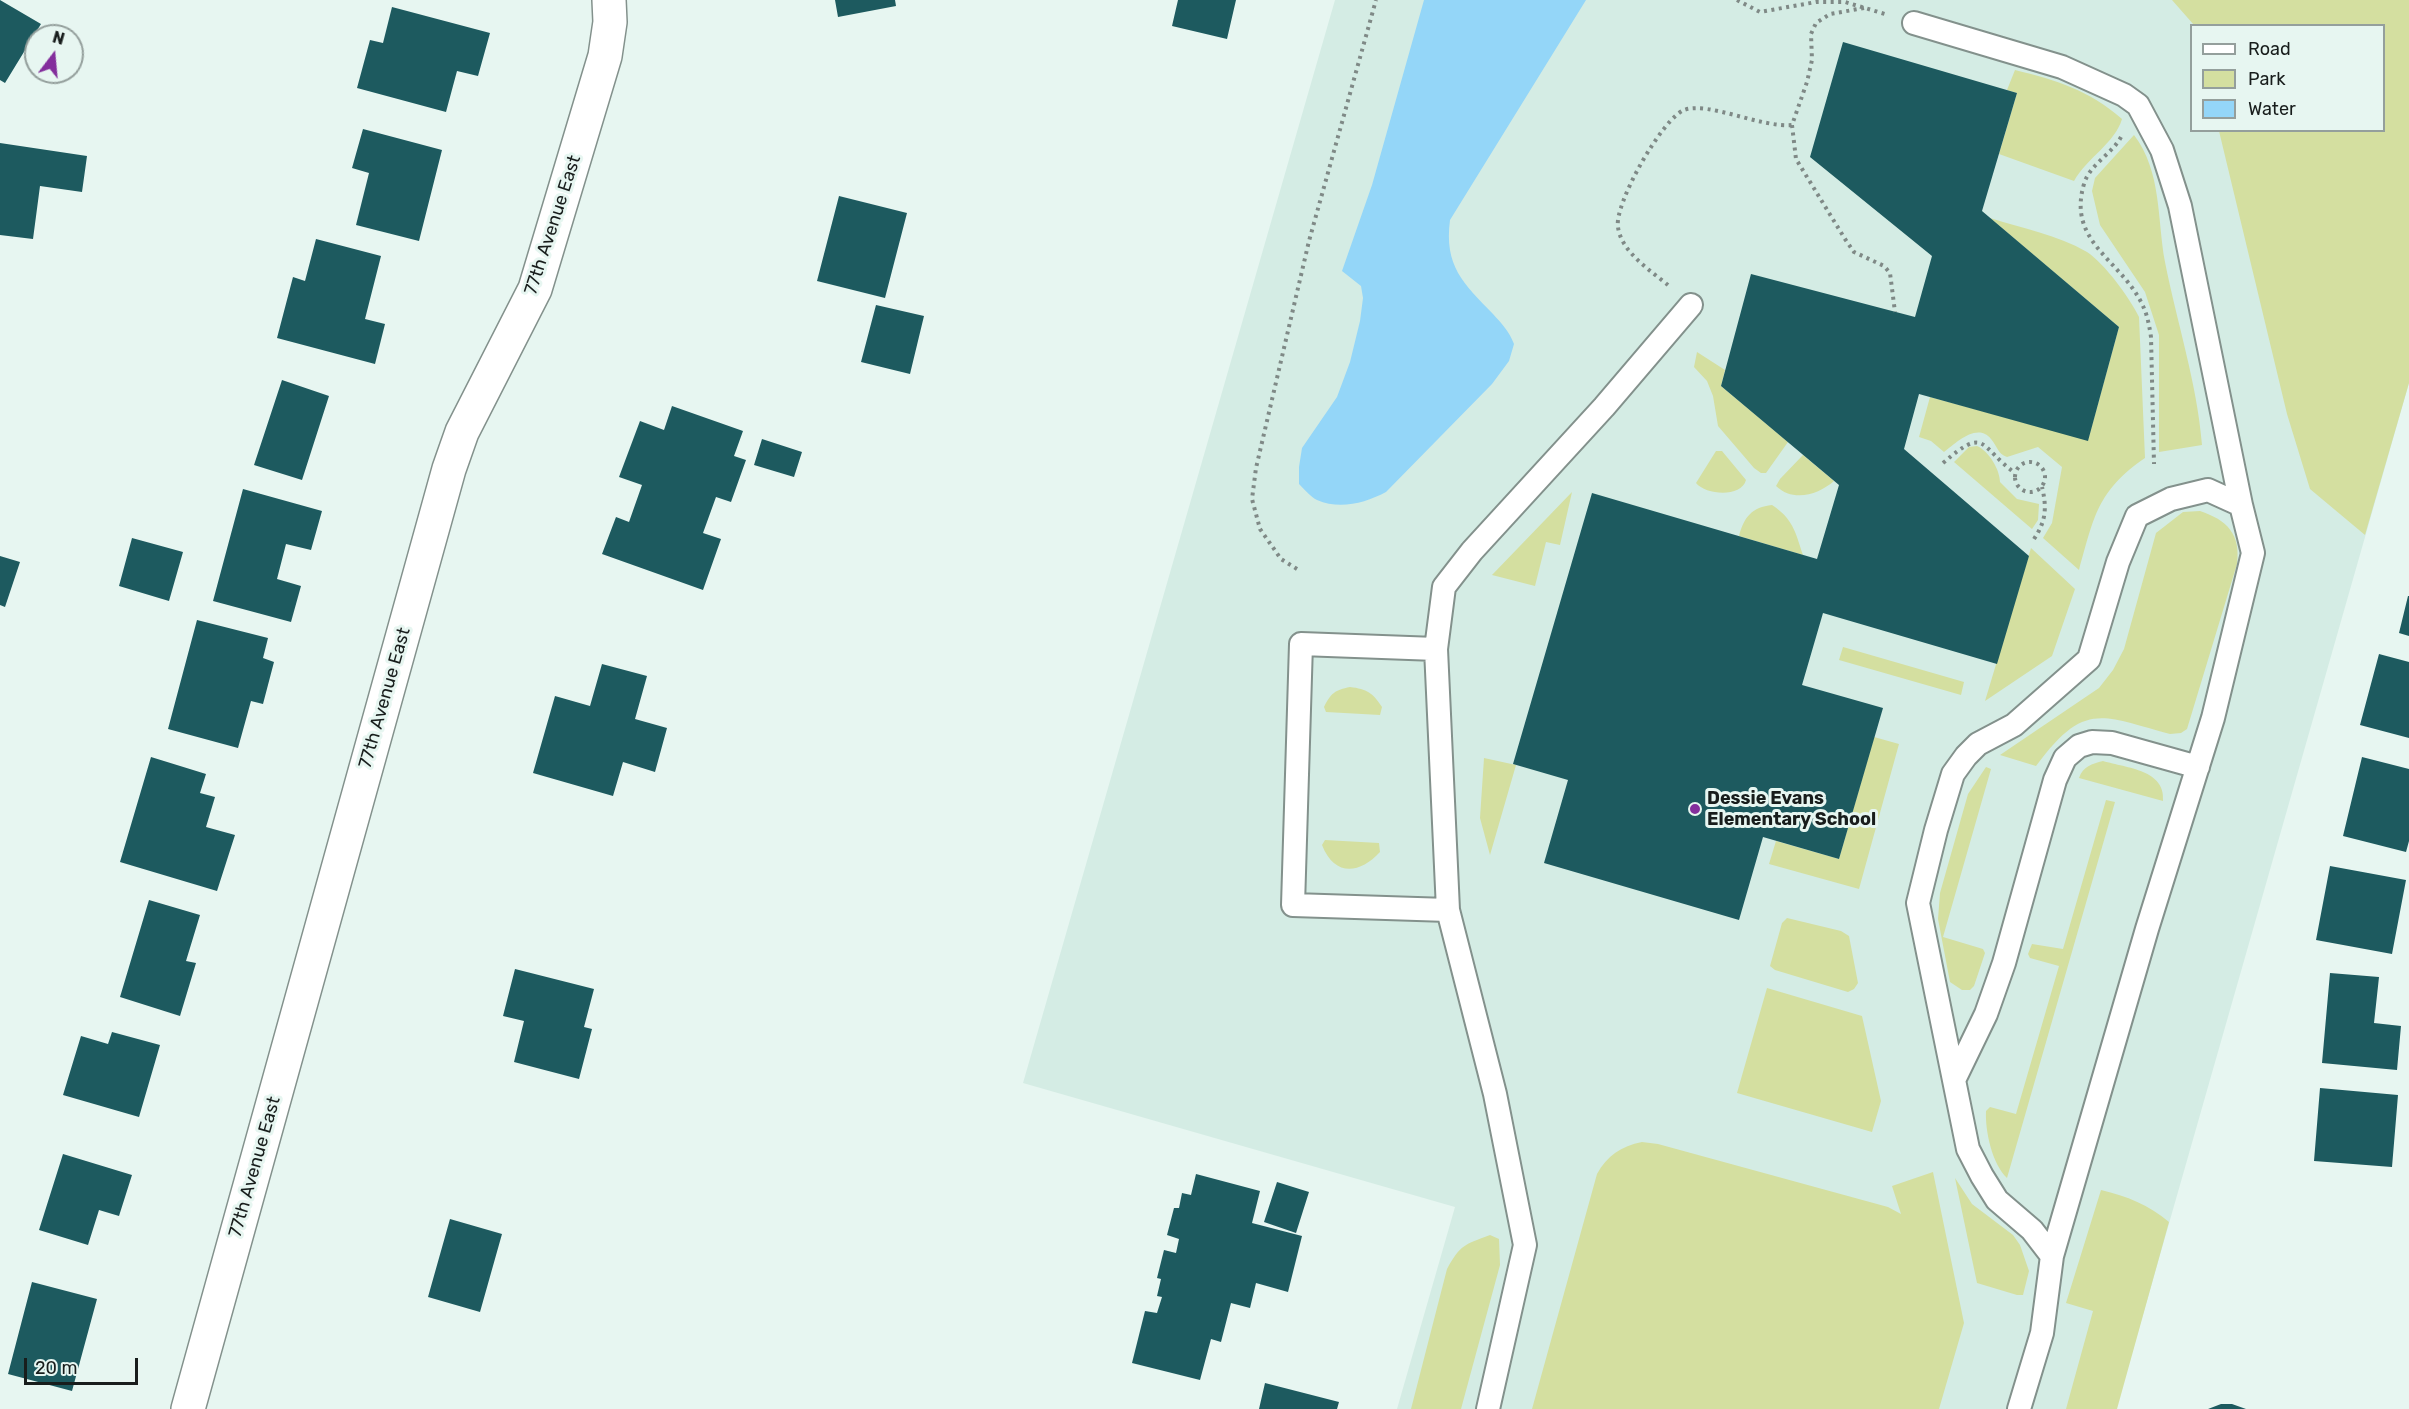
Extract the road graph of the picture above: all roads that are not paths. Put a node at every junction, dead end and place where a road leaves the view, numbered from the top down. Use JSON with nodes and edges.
{"nodes":[{"id":1,"x":609,"y":0,"type":"edge"},
{"id":2,"x":1914,"y":23,"type":"road end"},
{"id":3,"x":1691,"y":305,"type":"road end"},
{"id":4,"x":2241,"y":505,"type":"junction"},
{"id":5,"x":1436,"y":649,"type":"junction"},
{"id":6,"x":2198,"y":767,"type":"junction"},
{"id":7,"x":1448,"y":910,"type":"junction"},
{"id":8,"x":1954,"y":1078,"type":"junction"},
{"id":9,"x":2052,"y":1256,"type":"junction"},
{"id":10,"x":188,"y":1409,"type":"edge"},
{"id":11,"x":1488,"y":1409,"type":"edge"},
{"id":12,"x":2019,"y":1409,"type":"edge"}],
"edges":[{"from":1,"to":10,"type":"street","name":"77th Avenue East"},
{"from":2,"to":4,"type":"lane"},
{"from":3,"to":5,"type":"lane"},
{"from":4,"to":6,"type":"lane"},
{"from":4,"to":8,"type":"lane"},
{"from":5,"to":7,"type":"lane"},
{"from":5,"to":7,"type":"lane"},
{"from":6,"to":8,"type":"lane"},
{"from":6,"to":9,"type":"lane"},
{"from":7,"to":11,"type":"lane"},
{"from":8,"to":9,"type":"lane"},
{"from":9,"to":12,"type":"lane"}]}
